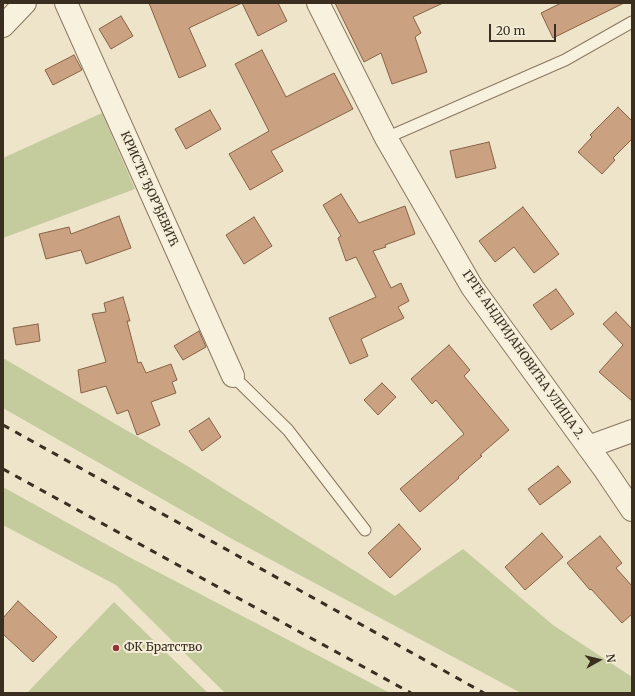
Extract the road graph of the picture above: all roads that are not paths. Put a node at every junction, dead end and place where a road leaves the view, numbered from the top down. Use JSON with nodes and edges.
{"nodes":[{"id":1,"x":25,"y":3,"type":"edge"},
{"id":2,"x":66,"y":3,"type":"edge"},
{"id":3,"x":318,"y":3,"type":"edge"},
{"id":4,"x":632,"y":22,"type":"edge"},
{"id":5,"x":3,"y":26,"type":"edge"},
{"id":6,"x":386,"y":138,"type":"junction"},
{"id":7,"x":233,"y":376,"type":"joint"},
{"id":8,"x":632,"y":431,"type":"edge"},
{"id":9,"x":588,"y":447,"type":"junction"},
{"id":10,"x":632,"y":510,"type":"edge"},
{"id":11,"x":366,"y":530,"type":"dead end"}],
"edges":[{"from":1,"to":5,"type":"street"},
{"from":2,"to":7,"type":"street","name":"КРИСТЕ ЂОРЂЕВИЋ"},
{"from":3,"to":6,"type":"street","name":"ГРГЕ АНДРИЈАНОВИЋА УЛИЦА 2."},
{"from":4,"to":6,"type":"lane"},
{"from":6,"to":9,"type":"street","name":"ГРГЕ АНДРИЈАНОВИЋА УЛИЦА 2."},
{"from":7,"to":11,"type":"lane"},
{"from":8,"to":9,"type":"street","name":"ГРГЕ АНДРИЈАНОВИЋА УЛИЦА 2."},
{"from":9,"to":10,"type":"street","name":"ГРГЕ АНДРИЈАНОВИЋА УЛИЦА 2."}]}
